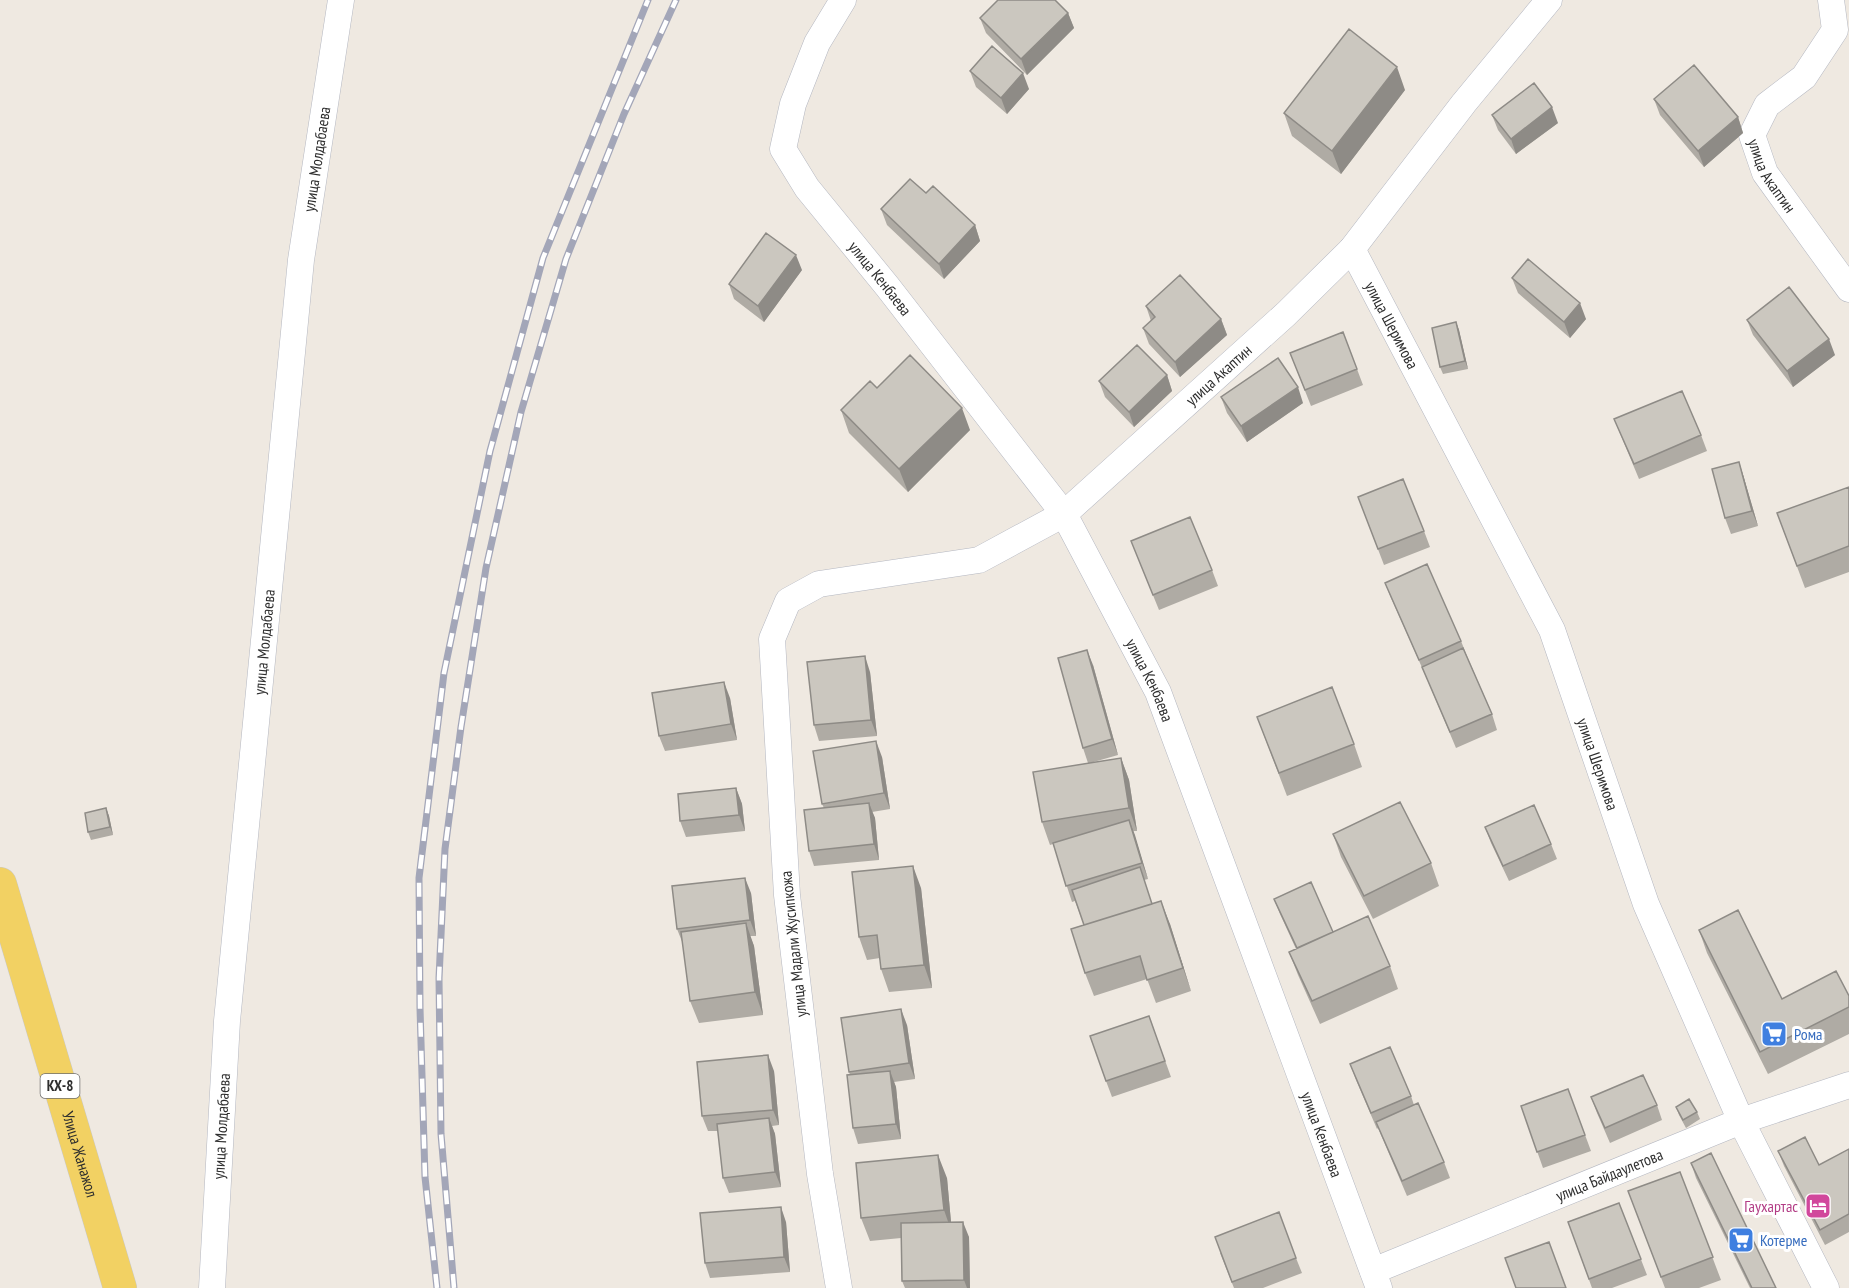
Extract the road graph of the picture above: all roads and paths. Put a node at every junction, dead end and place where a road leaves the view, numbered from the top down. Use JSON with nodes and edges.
{"nodes":[{"id":1,"x":341,"y":0,"type":"edge"},
{"id":2,"x":843,"y":0,"type":"edge"},
{"id":3,"x":1549,"y":0,"type":"edge"},
{"id":4,"x":1831,"y":0,"type":"edge"},
{"id":5,"x":1352,"y":249,"type":"junction"},
{"id":6,"x":1849,"y":289,"type":"edge"},
{"id":7,"x":1064,"y":514,"type":"junction"},
{"id":8,"x":788,"y":601,"type":"joint"},
{"id":9,"x":0,"y":884,"type":"edge"},
{"id":10,"x":1849,"y":1085,"type":"edge"},
{"id":11,"x":1742,"y":1121,"type":"junction"},
{"id":12,"x":1376,"y":1280,"type":"edge"},
{"id":13,"x":120,"y":1288,"type":"edge"},
{"id":14,"x":212,"y":1288,"type":"edge"},
{"id":15,"x":839,"y":1288,"type":"edge"},
{"id":16,"x":1826,"y":1288,"type":"edge"}],
"edges":[{"from":1,"to":14,"type":"street","name":"улица Молдабаева"},
{"from":2,"to":7,"type":"street","name":"улица Кенбаева"},
{"from":3,"to":5,"type":"street","name":"улица Акаптин"},
{"from":4,"to":6,"type":"street","name":"улица Акаптин"},
{"from":5,"to":7,"type":"street","name":"улица Акаптин"},
{"from":5,"to":11,"type":"street","name":"улица Шеримова"},
{"from":7,"to":8,"type":"street","name":"улица Акаптин"},
{"from":7,"to":12,"type":"street","name":"улица Кенбаева"},
{"from":8,"to":15,"type":"street","name":"улица Мадали Жусипкожа"},
{"from":9,"to":13,"type":"main road","name":"Улица Жанажол","number":"КХ-8"},
{"from":10,"to":11,"type":"street","name":"улица Байдаулетова"},
{"from":11,"to":12,"type":"street","name":"улица Байдаулетова"},
{"from":11,"to":16,"type":"street","name":"улица Шеримова"}]}
